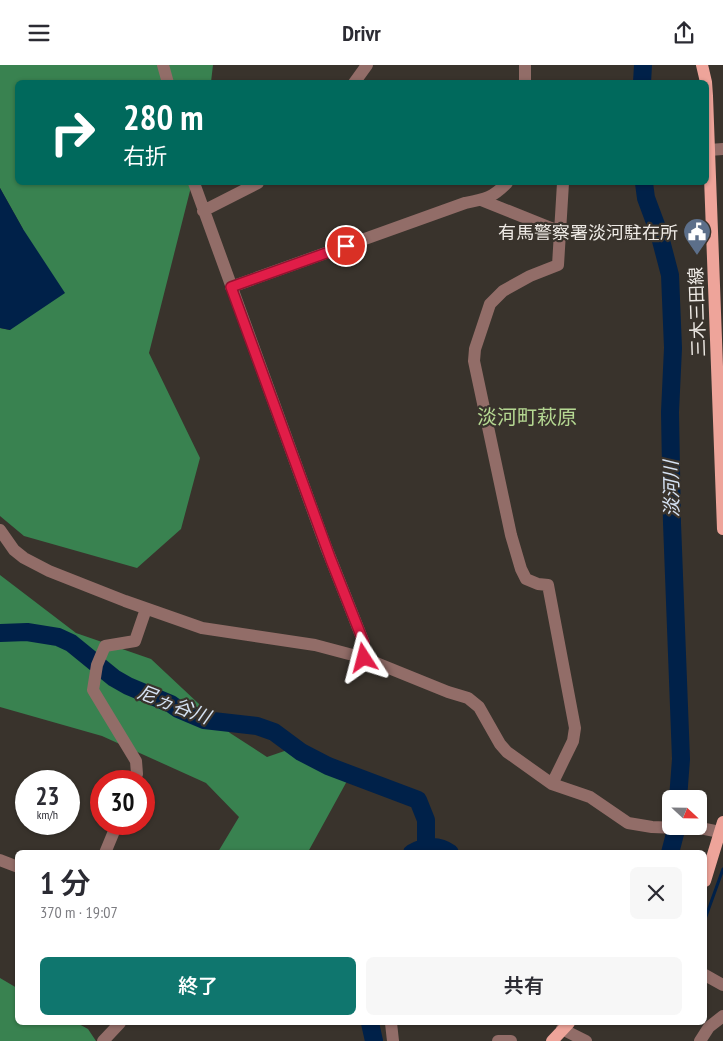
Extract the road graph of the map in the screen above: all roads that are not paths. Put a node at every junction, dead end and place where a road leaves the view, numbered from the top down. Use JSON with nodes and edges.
{"nodes":[{"id":1,"x":163,"y":65,"type":"edge"},
{"id":2,"x":368,"y":65,"type":"edge"},
{"id":3,"x":525,"y":65,"type":"edge"},
{"id":4,"x":702,"y":65,"type":"edge"},
{"id":5,"x":167,"y":80,"type":"edge"},
{"id":6,"x":356,"y":80,"type":"edge"},
{"id":7,"x":525,"y":80,"type":"edge"},
{"id":8,"x":706,"y":80,"type":"edge"},
{"id":9,"x":723,"y":149,"type":"edge"},
{"id":10,"x":709,"y":150,"type":"joint"},
{"id":11,"x":195,"y":185,"type":"edge"},
{"id":12,"x":254,"y":185,"type":"edge"},
{"id":13,"x":506,"y":185,"type":"edge"},
{"id":14,"x":563,"y":185,"type":"edge"},
{"id":15,"x":481,"y":200,"type":"junction"},
{"id":16,"x":203,"y":211,"type":"junction"},
{"id":17,"x":561,"y":232,"type":"junction"},
{"id":18,"x":231,"y":287,"type":"junction"},
{"id":19,"x":723,"y":529,"type":"edge"},
{"id":20,"x":0,"y":530,"type":"edge"},
{"id":21,"x":146,"y":609,"type":"junction"},
{"id":22,"x":364,"y":658,"type":"junction"},
{"id":23,"x":137,"y":770,"type":"edge"},
{"id":24,"x":552,"y":784,"type":"junction"},
{"id":25,"x":722,"y":827,"type":"edge"},
{"id":26,"x":112,"y":835,"type":"edge"},
{"id":27,"x":106,"y":850,"type":"edge"},
{"id":28,"x":0,"y":859,"type":"edge"},
{"id":29,"x":15,"y":866,"type":"edge"},
{"id":30,"x":707,"y":875,"type":"edge"},
{"id":31,"x":707,"y":976,"type":"edge"},
{"id":32,"x":723,"y":985,"type":"edge"},
{"id":33,"x":723,"y":1017,"type":"edge"},
{"id":34,"x":118,"y":1025,"type":"edge"},
{"id":35,"x":392,"y":1025,"type":"edge"},
{"id":36,"x":566,"y":1026,"type":"edge"},
{"id":37,"x":104,"y":1041,"type":"edge"},
{"id":38,"x":393,"y":1041,"type":"edge"},
{"id":39,"x":498,"y":1041,"type":"edge"},
{"id":40,"x":511,"y":1041,"type":"edge"},
{"id":41,"x":552,"y":1041,"type":"edge"},
{"id":42,"x":586,"y":1041,"type":"edge"},
{"id":43,"x":700,"y":1041,"type":"edge"}],
"edges":[{"from":1,"to":5,"type":"street"},
{"from":2,"to":6,"type":"street"},
{"from":3,"to":7,"type":"street"},
{"from":4,"to":8,"type":"main road","name":"三木三田線"},
{"from":9,"to":10,"type":"street"},
{"from":10,"to":19,"type":"main road","name":"三木三田線"},
{"from":11,"to":16,"type":"street"},
{"from":12,"to":16,"type":"street"},
{"from":13,"to":15,"type":"street"},
{"from":14,"to":17,"type":"street"},
{"from":15,"to":17,"type":"street"},
{"from":15,"to":18,"type":"street"},
{"from":16,"to":18,"type":"street"},
{"from":17,"to":24,"type":"street"},
{"from":18,"to":22,"type":"street"},
{"from":20,"to":21,"type":"street"},
{"from":21,"to":22,"type":"street"},
{"from":21,"to":23,"type":"street"},
{"from":22,"to":24,"type":"street"},
{"from":24,"to":25,"type":"street"},
{"from":25,"to":30,"type":"main road"},
{"from":26,"to":27,"type":"street"},
{"from":28,"to":29,"type":"street"},
{"from":31,"to":32,"type":"street"},
{"from":33,"to":43,"type":"street"},
{"from":34,"to":37,"type":"street"},
{"from":35,"to":38,"type":"street"},
{"from":36,"to":41,"type":"main road"},
{"from":36,"to":42,"type":"street"},
{"from":39,"to":40,"type":"street"}]}
